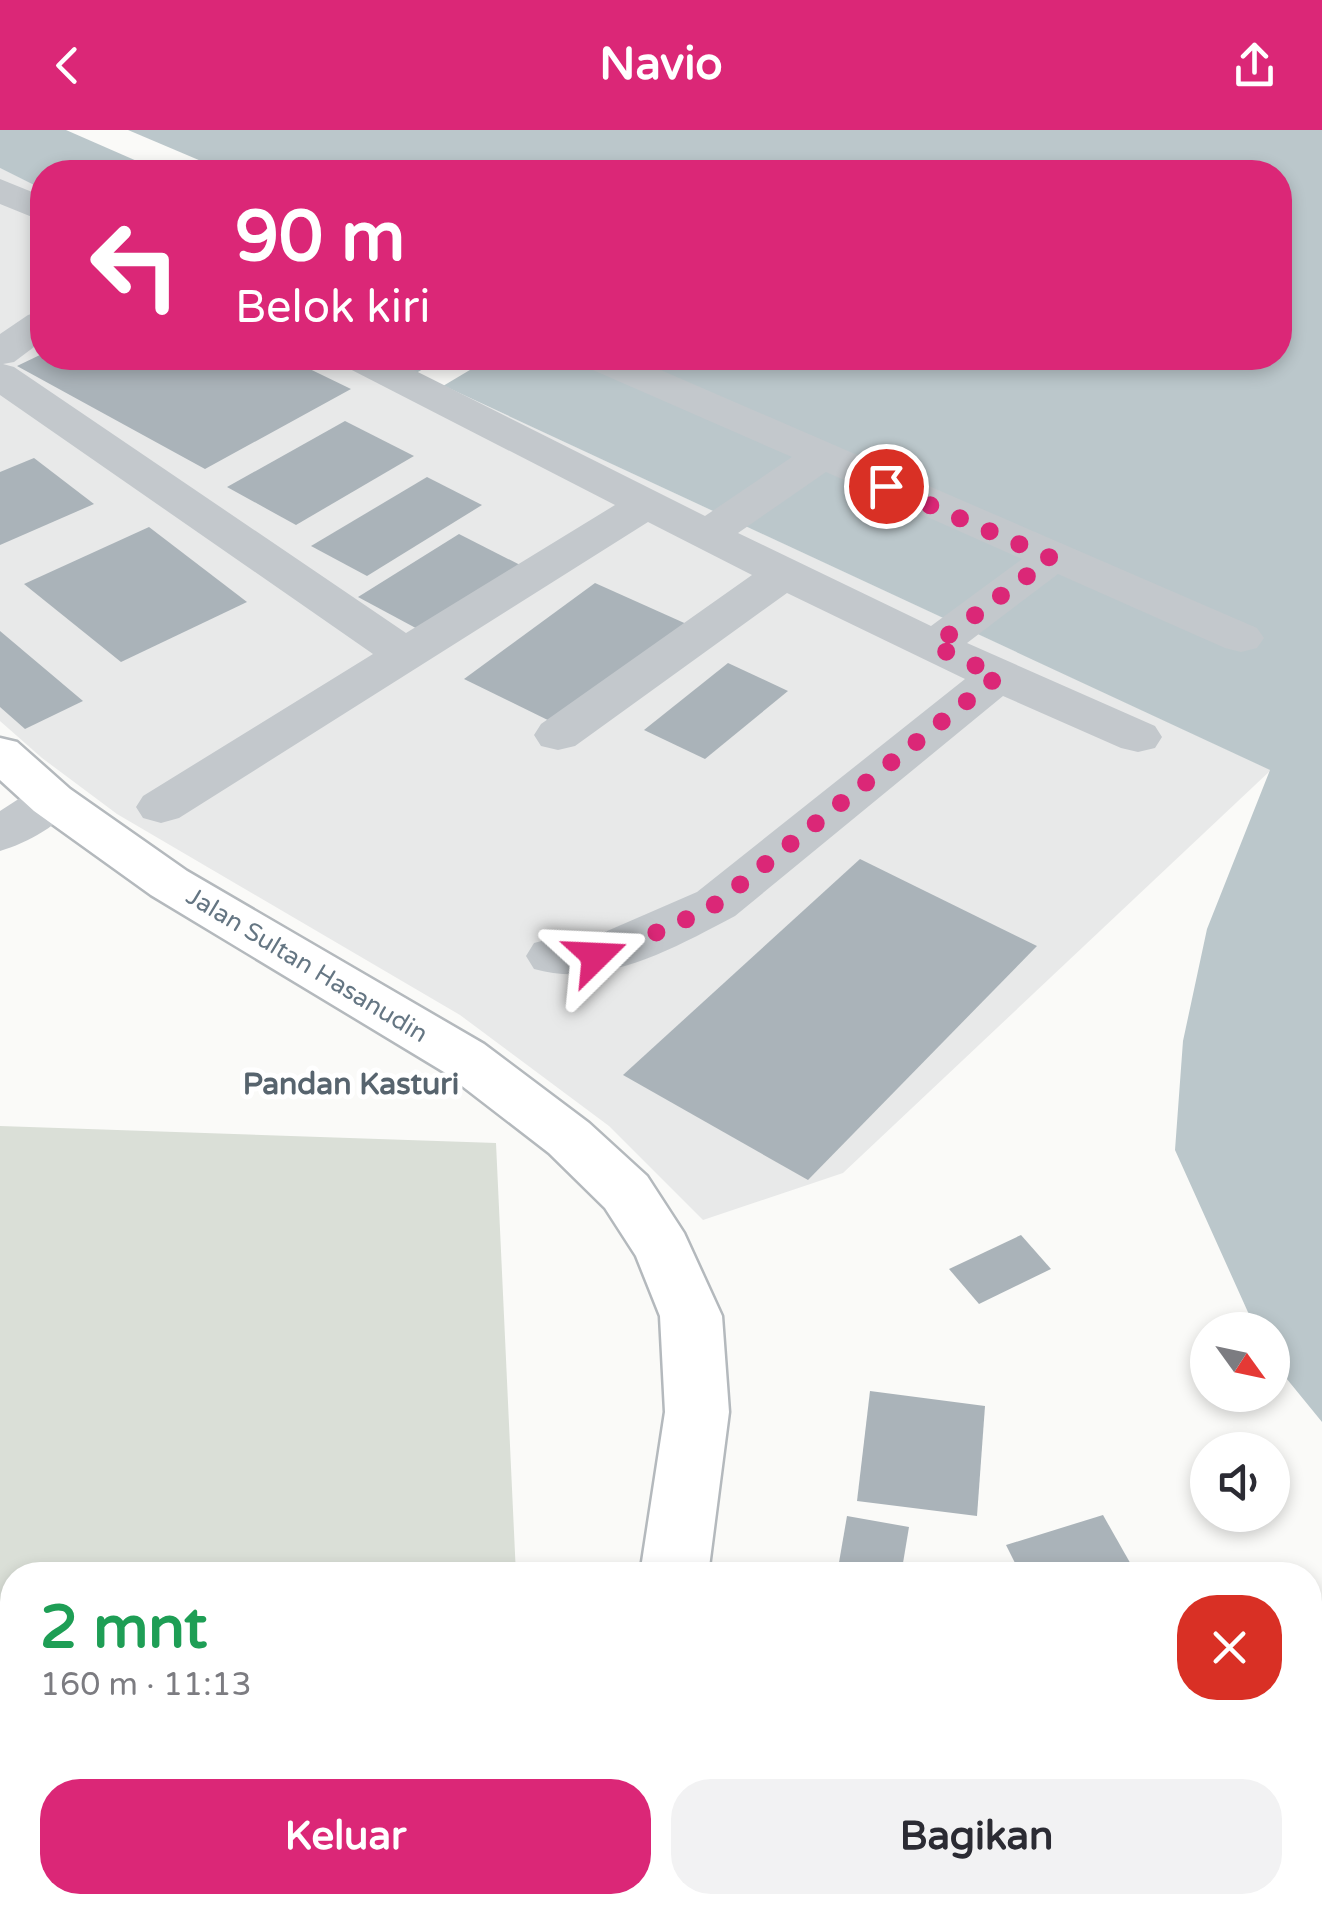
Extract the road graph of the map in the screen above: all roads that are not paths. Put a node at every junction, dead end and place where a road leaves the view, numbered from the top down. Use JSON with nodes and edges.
{"nodes":[{"id":1,"x":0,"y":190,"type":"edge"},
{"id":2,"x":30,"y":204,"type":"edge"},
{"id":3,"x":30,"y":332,"type":"edge"},
{"id":4,"x":0,"y":353,"type":"edge"},
{"id":5,"x":416,"y":370,"type":"edge"},
{"id":6,"x":627,"y":370,"type":"edge"},
{"id":7,"x":0,"y":376,"type":"edge"},
{"id":8,"x":820,"y":456,"type":"junction"},
{"id":9,"x":648,"y":504,"type":"junction"},
{"id":10,"x":708,"y":534,"type":"junction"},
{"id":11,"x":1051,"y":558,"type":"junction"},
{"id":12,"x":784,"y":574,"type":"junction"},
{"id":13,"x":1241,"y":638,"type":"dead end"},
{"id":14,"x":934,"y":646,"type":"junction"},
{"id":15,"x":405,"y":654,"type":"junction"},
{"id":16,"x":998,"y":676,"type":"junction"},
{"id":17,"x":558,"y":735,"type":"dead end"},
{"id":18,"x":1138,"y":736,"type":"dead end"},
{"id":19,"x":0,"y":754,"type":"edge"},
{"id":20,"x":52,"y":800,"type":"junction"},
{"id":21,"x":162,"y":808,"type":"dead end"},
{"id":22,"x":0,"y":834,"type":"edge"},
{"id":23,"x":553,"y":956,"type":"dead end"},
{"id":24,"x":676,"y":1562,"type":"edge"}],
"edges":[{"from":1,"to":2,"type":"street"},
{"from":3,"to":4,"type":"street"},
{"from":5,"to":9,"type":"street"},
{"from":6,"to":8,"type":"street"},
{"from":7,"to":15,"type":"street"},
{"from":8,"to":10,"type":"street"},
{"from":8,"to":11,"type":"street"},
{"from":9,"to":10,"type":"street"},
{"from":9,"to":15,"type":"street"},
{"from":10,"to":12,"type":"street"},
{"from":11,"to":13,"type":"street"},
{"from":11,"to":14,"type":"street"},
{"from":12,"to":14,"type":"street"},
{"from":12,"to":17,"type":"street"},
{"from":14,"to":16,"type":"street"},
{"from":15,"to":21,"type":"street"},
{"from":16,"to":18,"type":"street"},
{"from":16,"to":23,"type":"street"},
{"from":19,"to":20,"type":"highway","name":"Jalan Sultan Hasanudin"},
{"from":20,"to":22,"type":"street"},
{"from":20,"to":24,"type":"highway","name":"Jalan Sultan Hasanudin"}]}
